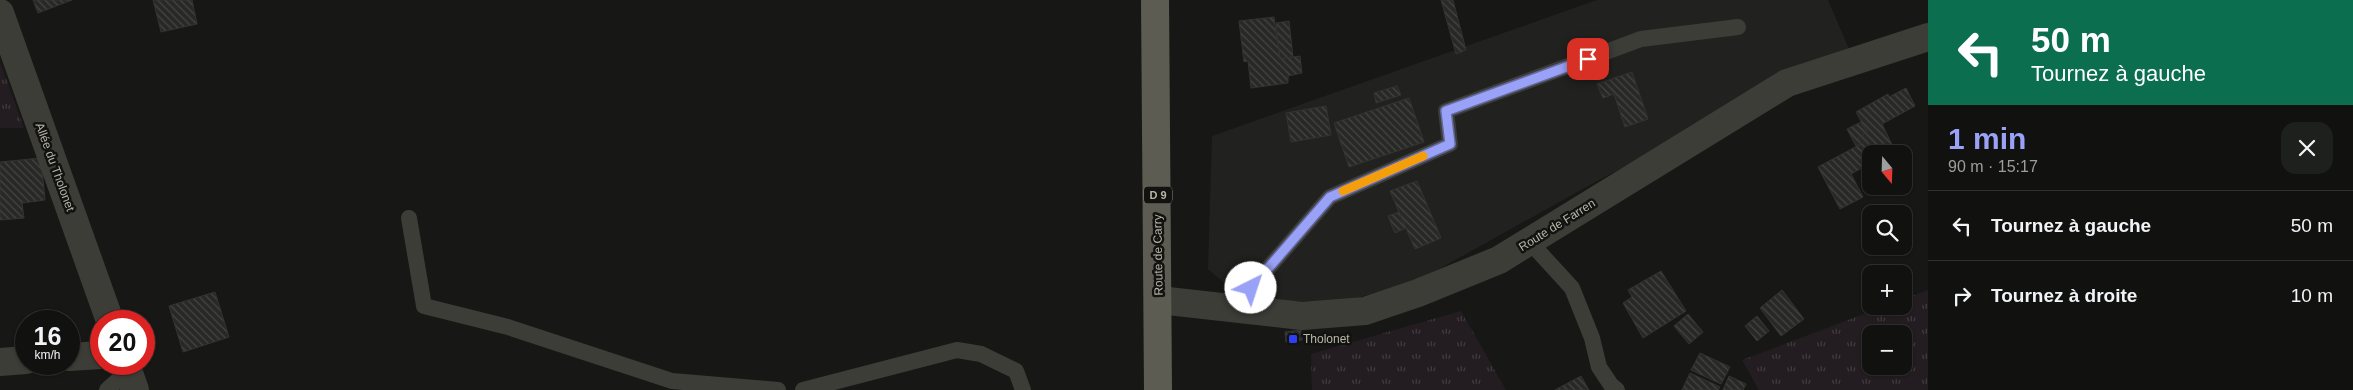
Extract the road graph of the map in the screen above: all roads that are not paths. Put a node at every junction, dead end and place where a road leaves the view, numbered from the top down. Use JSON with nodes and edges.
{"nodes":[{"id":1,"x":1156,"y":0,"type":"edge"},
{"id":2,"x":0,"y":13,"type":"edge"},
{"id":3,"x":1738,"y":27,"type":"dead end"},
{"id":4,"x":1928,"y":37,"type":"edge"},
{"id":5,"x":409,"y":218,"type":"dead end"},
{"id":6,"x":1529,"y":241,"type":"junction"},
{"id":7,"x":1159,"y":300,"type":"junction"},
{"id":8,"x":1243,"y":309,"type":"junction"},
{"id":9,"x":106,"y":310,"type":"edge"},
{"id":10,"x":15,"y":361,"type":"edge"},
{"id":11,"x":0,"y":362,"type":"edge"},
{"id":12,"x":130,"y":375,"type":"edge"},
{"id":13,"x":107,"y":390,"type":"edge"},
{"id":14,"x":778,"y":390,"type":"edge"},
{"id":15,"x":804,"y":390,"type":"edge"},
{"id":16,"x":1023,"y":390,"type":"edge"},
{"id":17,"x":1158,"y":390,"type":"edge"},
{"id":18,"x":1617,"y":390,"type":"edge"}],
"edges":[{"from":1,"to":7,"type":"main road","name":"Route de Carry","number":"D 9"},
{"from":2,"to":9,"type":"street","name":"Allée du Tholonet"},
{"from":3,"to":8,"type":"lane"},
{"from":4,"to":6,"type":"street","name":"Route de Farren"},
{"from":5,"to":14,"type":"lane"},
{"from":6,"to":8,"type":"street","name":"Route de Farren"},
{"from":6,"to":18,"type":"lane"},
{"from":7,"to":8,"type":"street","name":"Route de Farren"},
{"from":7,"to":17,"type":"main road","name":"Route de Carry","number":"D 9"},
{"from":10,"to":11,"type":"street"},
{"from":12,"to":13,"type":"lane"},
{"from":15,"to":16,"type":"lane"}]}
